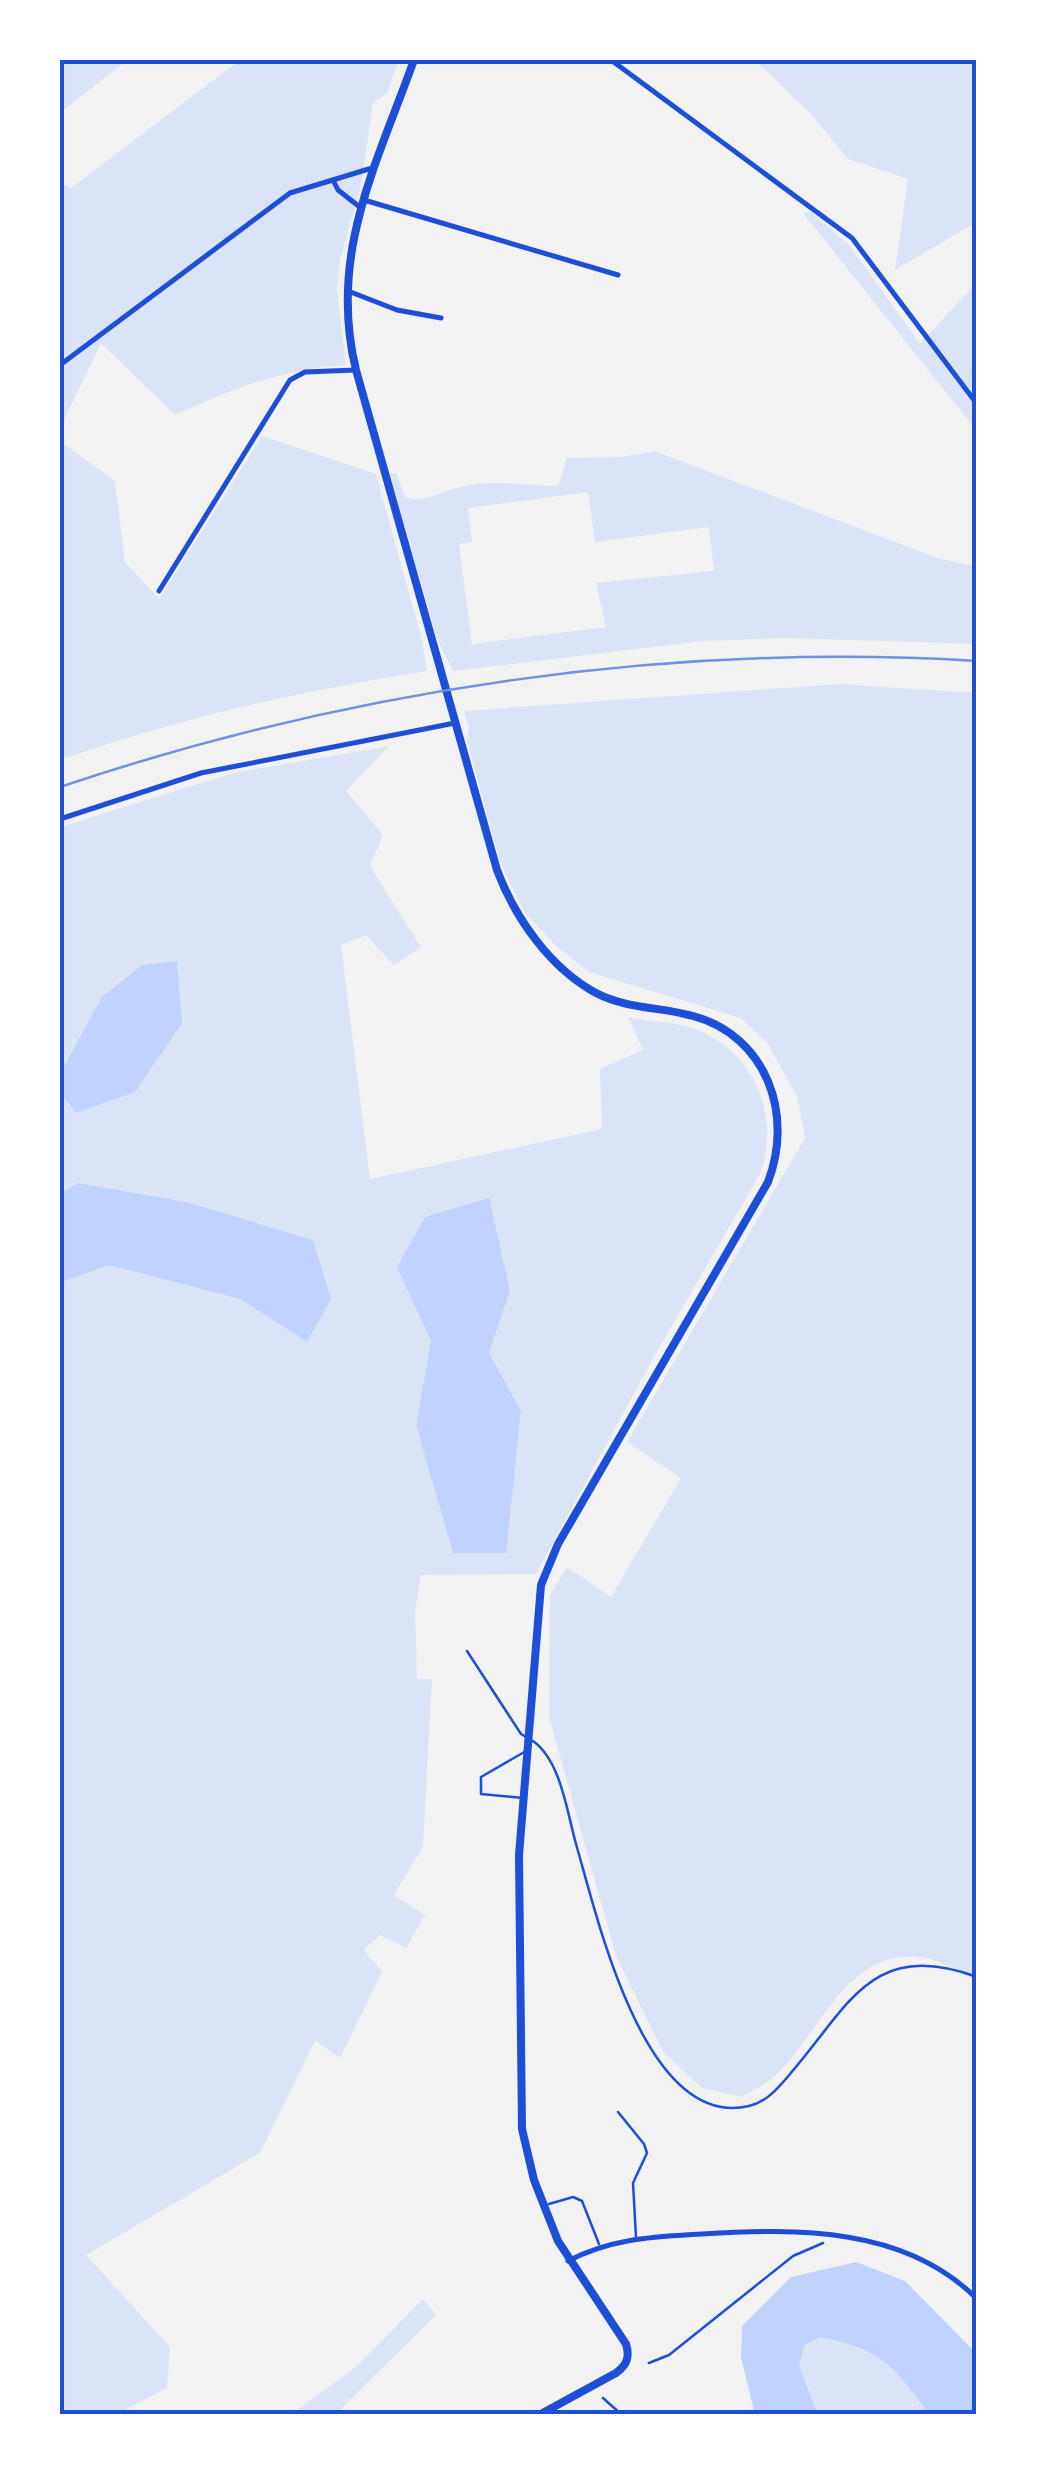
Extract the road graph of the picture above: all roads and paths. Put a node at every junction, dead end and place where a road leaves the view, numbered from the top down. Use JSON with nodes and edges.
{"nodes":[{"id":1,"x":414,"y":60,"type":"edge"},
{"id":2,"x":610,"y":60,"type":"edge"},
{"id":3,"x":375,"y":167,"type":"junction"},
{"id":4,"x":333,"y":180,"type":"junction"},
{"id":5,"x":362,"y":204,"type":"junction"},
{"id":6,"x":618,"y":275,"type":"dead end"},
{"id":7,"x":345,"y":291,"type":"junction"},
{"id":8,"x":441,"y":318,"type":"dead end"},
{"id":9,"x":60,"y":365,"type":"edge"},
{"id":10,"x":356,"y":370,"type":"junction"},
{"id":11,"x":977,"y":404,"type":"edge"},
{"id":12,"x":159,"y":591,"type":"dead end"},
{"id":13,"x":455,"y":723,"type":"junction"},
{"id":14,"x":60,"y":819,"type":"edge"},
{"id":15,"x":467,"y":1652,"type":"dead end"},
{"id":16,"x":528,"y":1738,"type":"junction"},
{"id":17,"x":528,"y":1750,"type":"junction"},
{"id":18,"x":524,"y":1798,"type":"junction"},
{"id":19,"x":977,"y":1977,"type":"edge"},
{"id":20,"x":618,"y":2112,"type":"dead end"},
{"id":21,"x":543,"y":2206,"type":"junction"},
{"id":22,"x":832,"y":2234,"type":"junction"},
{"id":23,"x":636,"y":2237,"type":"junction"},
{"id":24,"x":600,"y":2246,"type":"junction"},
{"id":25,"x":568,"y":2260,"type":"junction"},
{"id":26,"x":977,"y":2300,"type":"edge"},
{"id":27,"x":649,"y":2364,"type":"dead end"},
{"id":28,"x":604,"y":2398,"type":"dead end"},
{"id":29,"x":539,"y":2415,"type":"edge"},
{"id":30,"x":622,"y":2415,"type":"edge"}],
"edges":[{"from":1,"to":3,"type":"main road"},
{"from":2,"to":11,"type":"street"},
{"from":3,"to":4,"type":"street"},
{"from":3,"to":5,"type":"main road"},
{"from":4,"to":5,"type":"street"},
{"from":4,"to":9,"type":"street"},
{"from":5,"to":6,"type":"street"},
{"from":5,"to":7,"type":"main road"},
{"from":7,"to":8,"type":"street"},
{"from":7,"to":10,"type":"main road"},
{"from":10,"to":12,"type":"street"},
{"from":10,"to":13,"type":"main road"},
{"from":13,"to":14,"type":"street"},
{"from":13,"to":16,"type":"main road"},
{"from":15,"to":16,"type":"lane"},
{"from":16,"to":17,"type":"main road"},
{"from":16,"to":19,"type":"lane"},
{"from":17,"to":18,"type":"main road"},
{"from":17,"to":18,"type":"lane"},
{"from":18,"to":21,"type":"main road"},
{"from":20,"to":23,"type":"lane"},
{"from":21,"to":24,"type":"lane"},
{"from":21,"to":25,"type":"main road"},
{"from":22,"to":23,"type":"street"},
{"from":22,"to":26,"type":"street"},
{"from":22,"to":27,"type":"path"},
{"from":23,"to":24,"type":"street"},
{"from":24,"to":25,"type":"street"},
{"from":25,"to":29,"type":"main road"},
{"from":28,"to":30,"type":"lane"}]}
